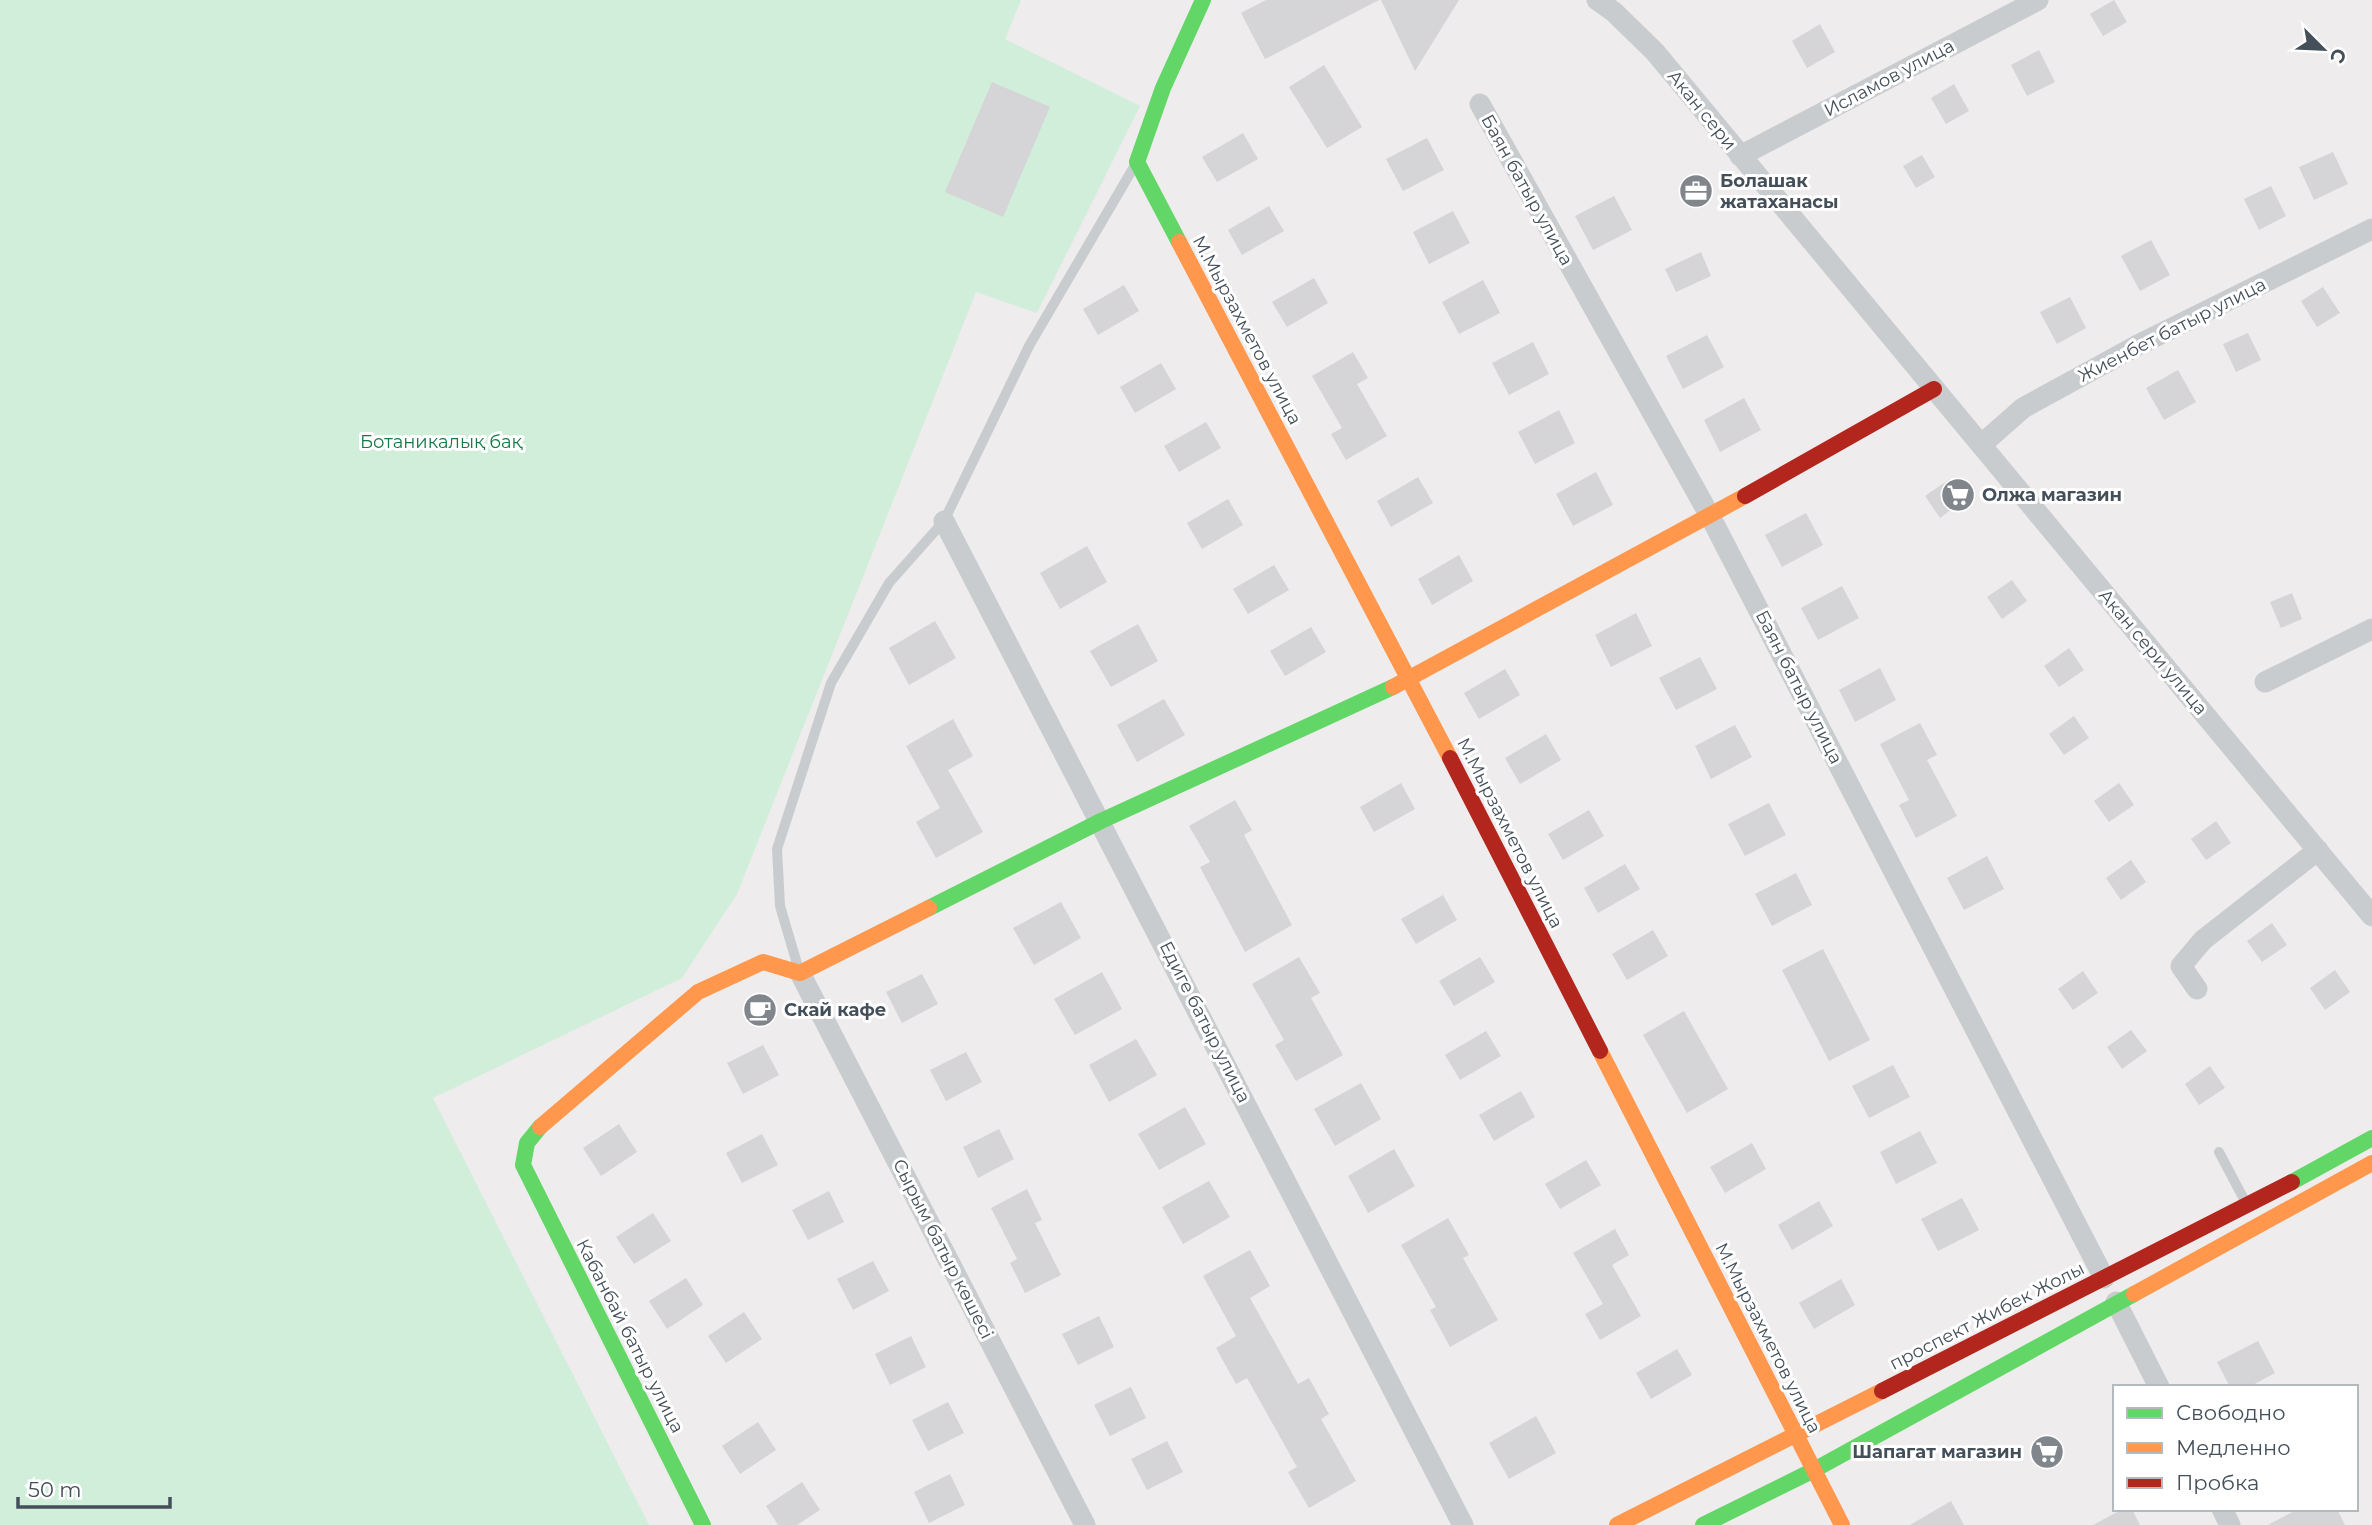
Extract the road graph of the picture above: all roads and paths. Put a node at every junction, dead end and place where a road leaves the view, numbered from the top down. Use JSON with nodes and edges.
{"nodes":[{"id":1,"x":1203,"y":0,"type":"edge"},
{"id":2,"x":1597,"y":0,"type":"edge"},
{"id":3,"x":2038,"y":0,"type":"edge"},
{"id":4,"x":1480,"y":104,"type":"dead end"},
{"id":5,"x":1740,"y":156,"type":"junction"},
{"id":6,"x":1137,"y":162,"type":"junction"},
{"id":7,"x":2372,"y":229,"type":"edge"},
{"id":8,"x":1934,"y":389,"type":"junction"},
{"id":9,"x":1980,"y":445,"type":"junction"},
{"id":10,"x":1710,"y":516,"type":"junction"},
{"id":11,"x":944,"y":521,"type":"junction"},
{"id":12,"x":2372,"y":629,"type":"edge"},
{"id":13,"x":1410,"y":679,"type":"junction"},
{"id":14,"x":2265,"y":682,"type":"dead end"},
{"id":15,"x":1101,"y":821,"type":"junction"},
{"id":16,"x":2318,"y":850,"type":"junction"},
{"id":17,"x":2372,"y":916,"type":"edge"},
{"id":18,"x":800,"y":973,"type":"junction"},
{"id":19,"x":2197,"y":989,"type":"dead end"},
{"id":20,"x":2372,"y":1138,"type":"edge"},
{"id":21,"x":2219,"y":1152,"type":"dead end"},
{"id":22,"x":2372,"y":1163,"type":"edge"},
{"id":23,"x":2247,"y":1206,"type":"junction"},
{"id":24,"x":2104,"y":1278,"type":"junction"},
{"id":25,"x":2116,"y":1302,"type":"junction"},
{"id":26,"x":2158,"y":1385,"type":"edge"},
{"id":27,"x":1796,"y":1434,"type":"junction"},
{"id":28,"x":1814,"y":1470,"type":"junction"},
{"id":29,"x":703,"y":1525,"type":"edge"},
{"id":30,"x":1085,"y":1525,"type":"edge"},
{"id":31,"x":1463,"y":1525,"type":"edge"},
{"id":32,"x":1617,"y":1525,"type":"edge"},
{"id":33,"x":1703,"y":1525,"type":"edge"},
{"id":34,"x":1842,"y":1525,"type":"edge"}],
"edges":[{"from":1,"to":6,"type":"street"},
{"from":2,"to":5,"type":"street","name":"Акан сери"},
{"from":3,"to":5,"type":"street","name":"Исламов улица"},
{"from":4,"to":10,"type":"street","name":"Баян батыр улица"},
{"from":5,"to":8,"type":"street","name":"Акан сери"},
{"from":6,"to":11,"type":"lane"},
{"from":6,"to":13,"type":"street","name":"М.Мырзахметов улица"},
{"from":7,"to":9,"type":"street","name":"Жиенбет батыр улица"},
{"from":8,"to":9,"type":"street","name":"Акан сери улица"},
{"from":8,"to":10,"type":"street"},
{"from":9,"to":16,"type":"street","name":"Акан сери улица"},
{"from":10,"to":13,"type":"street"},
{"from":10,"to":24,"type":"street","name":"Баян батыр улица"},
{"from":11,"to":15,"type":"street","name":"Едиге батыр улица"},
{"from":11,"to":18,"type":"lane"},
{"from":12,"to":14,"type":"street"},
{"from":13,"to":15,"type":"street"},
{"from":13,"to":27,"type":"street","name":"М.Мырзахметов улица"},
{"from":15,"to":18,"type":"street"},
{"from":15,"to":31,"type":"street","name":"Едиге батыр улица"},
{"from":16,"to":17,"type":"street","name":"Акан сери улица"},
{"from":16,"to":19,"type":"street"},
{"from":18,"to":29,"type":"street","name":"Кабанбай батыр улица"},
{"from":18,"to":30,"type":"street","name":"Сырым батыр көшесі"},
{"from":20,"to":23,"type":"street","name":"проспект Жибек Жолы"},
{"from":21,"to":23,"type":"lane"},
{"from":22,"to":25,"type":"street"},
{"from":23,"to":24,"type":"street","name":"проспект Жибек Жолы"},
{"from":24,"to":27,"type":"street","name":"проспект Жибек Жолы"},
{"from":25,"to":26,"type":"street"},
{"from":25,"to":28,"type":"street"},
{"from":27,"to":28,"type":"street","name":"М.Мырзахметов улица"},
{"from":27,"to":32,"type":"street","name":"проспект Жибек Жолы"},
{"from":28,"to":33,"type":"street"},
{"from":28,"to":34,"type":"street","name":"М.Мырзахметов улица"}]}
